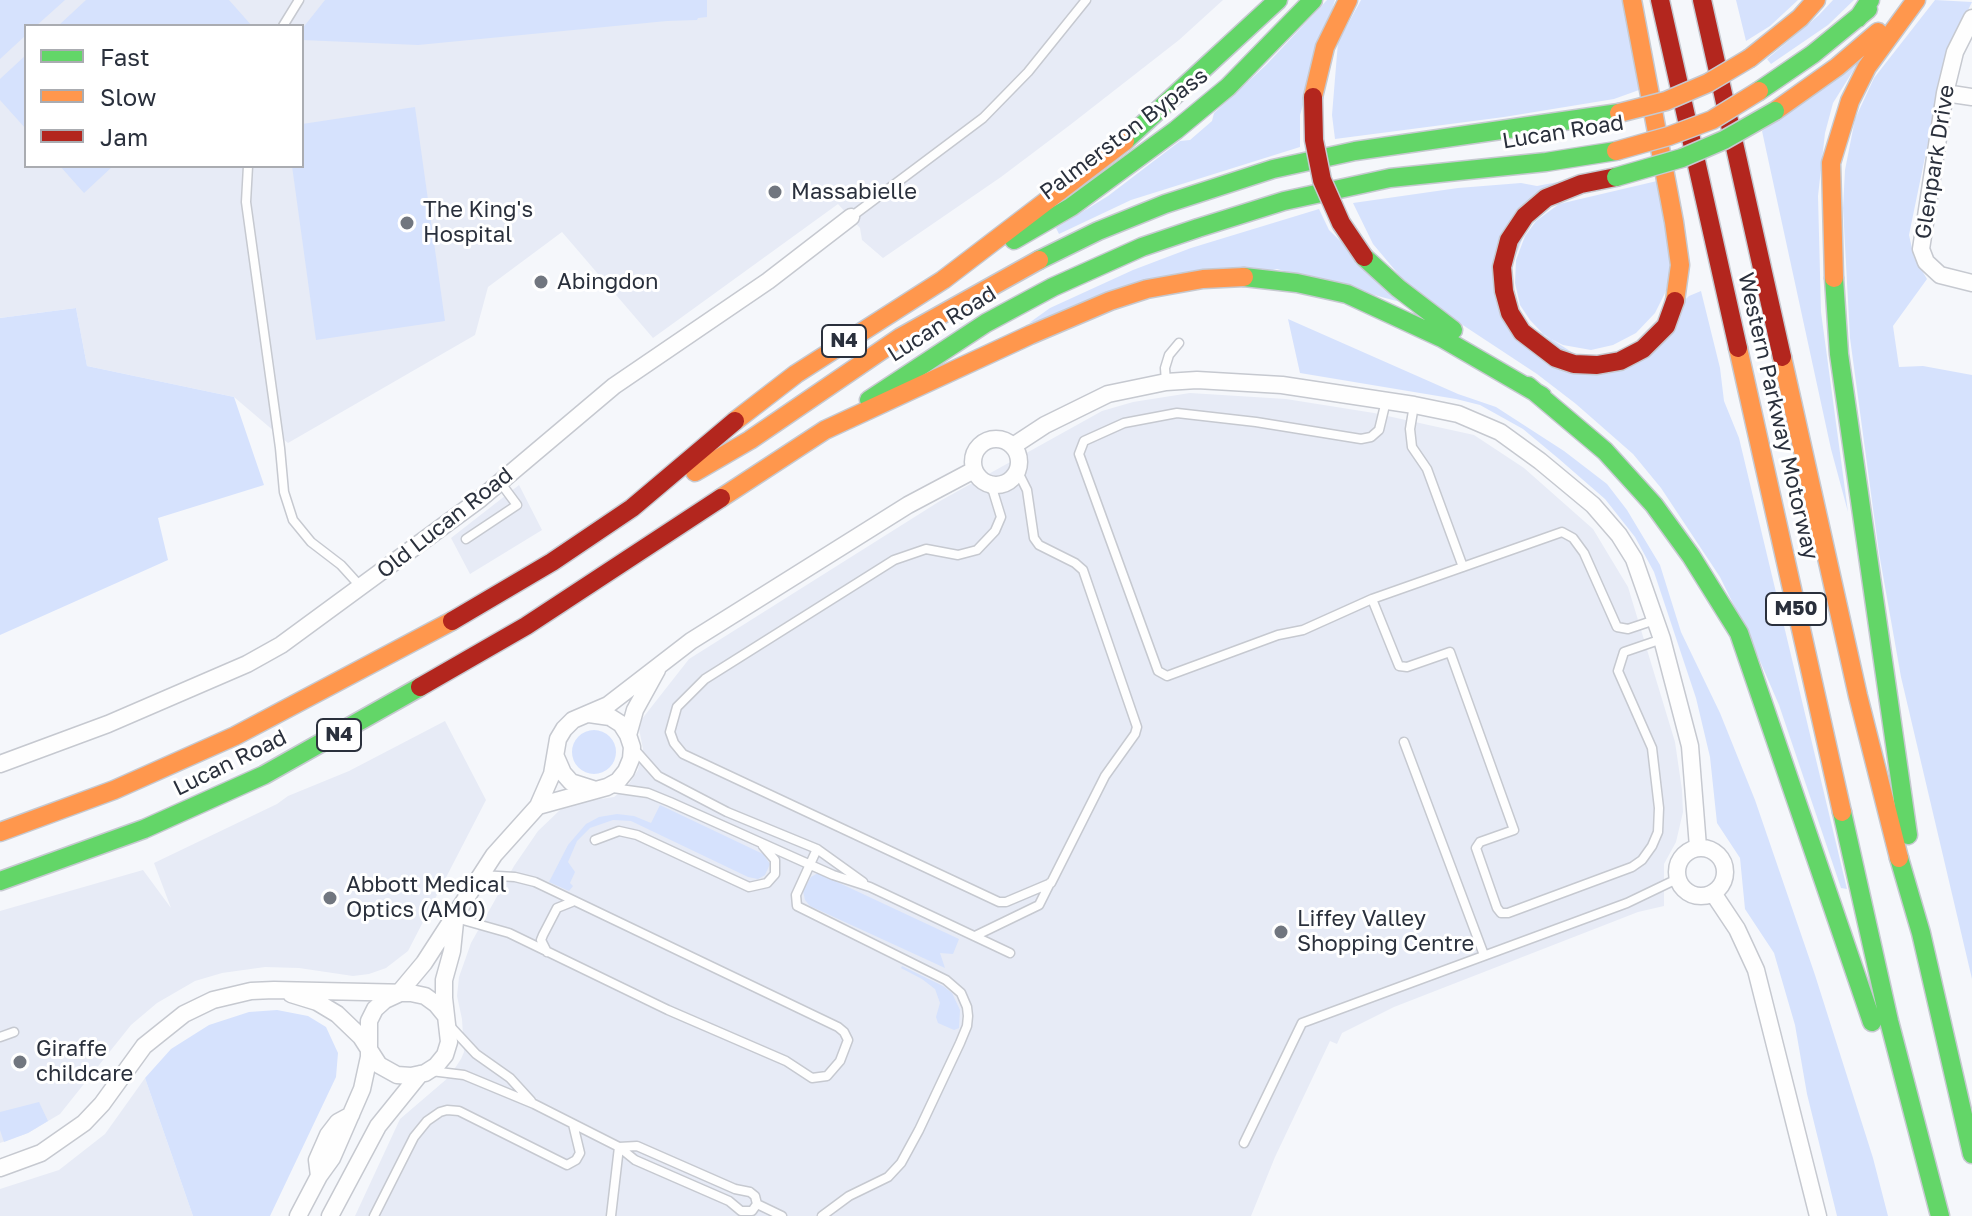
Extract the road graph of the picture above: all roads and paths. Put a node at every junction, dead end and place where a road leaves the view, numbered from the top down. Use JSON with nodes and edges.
{"nodes":[{"id":1,"x":299,"y":0,"type":"edge"},
{"id":2,"x":1086,"y":0,"type":"edge"},
{"id":3,"x":1278,"y":0,"type":"edge"},
{"id":4,"x":1313,"y":0,"type":"edge"},
{"id":5,"x":1348,"y":0,"type":"edge"},
{"id":6,"x":1632,"y":0,"type":"edge"},
{"id":7,"x":1660,"y":0,"type":"edge"},
{"id":8,"x":1702,"y":0,"type":"edge"},
{"id":9,"x":1714,"y":0,"type":"edge"},
{"id":10,"x":1816,"y":0,"type":"edge"},
{"id":11,"x":1870,"y":0,"type":"edge"},
{"id":12,"x":1878,"y":0,"type":"edge"},
{"id":13,"x":1915,"y":0,"type":"edge"},
{"id":14,"x":1858,"y":18,"type":"junction"},
{"id":15,"x":1972,"y":18,"type":"edge"},
{"id":16,"x":284,"y":24,"type":"edge"},
{"id":17,"x":1945,"y":93,"type":"junction"},
{"id":18,"x":1972,"y":97,"type":"edge"},
{"id":19,"x":1737,"y":151,"type":"junction"},
{"id":20,"x":248,"y":168,"type":"edge"},
{"id":21,"x":851,"y":217,"type":"joint"},
{"id":22,"x":943,"y":280,"type":"junction"},
{"id":23,"x":1972,"y":283,"type":"edge"},
{"id":24,"x":1179,"y":343,"type":"dead end"},
{"id":25,"x":1166,"y":382,"type":"junction"},
{"id":26,"x":1542,"y":396,"type":"junction"},
{"id":27,"x":1386,"y":401,"type":"junction"},
{"id":28,"x":1414,"y":405,"type":"junction"},
{"id":29,"x":825,"y":430,"type":"junction"},
{"id":30,"x":1013,"y":446,"type":"junction"},
{"id":31,"x":1017,"y":470,"type":"junction"},
{"id":32,"x":979,"y":476,"type":"junction"},
{"id":33,"x":500,"y":482,"type":"junction"},
{"id":34,"x":632,"y":508,"type":"junction"},
{"id":35,"x":466,"y":539,"type":"dead end"},
{"id":36,"x":1463,"y":567,"type":"junction"},
{"id":37,"x":361,"y":588,"type":"junction"},
{"id":38,"x":1372,"y":599,"type":"junction"},
{"id":39,"x":1656,"y":620,"type":"junction"},
{"id":40,"x":1662,"y":639,"type":"junction"},
{"id":41,"x":662,"y":661,"type":"junction"},
{"id":42,"x":585,"y":715,"type":"junction"},
{"id":43,"x":630,"y":741,"type":"junction"},
{"id":44,"x":1404,"y":742,"type":"dead end"},
{"id":45,"x":556,"y":756,"type":"junction"},
{"id":46,"x":0,"y":764,"type":"edge"},
{"id":47,"x":600,"y":788,"type":"junction"},
{"id":48,"x":538,"y":806,"type":"junction"},
{"id":49,"x":0,"y":832,"type":"edge"},
{"id":50,"x":595,"y":840,"type":"dead end"},
{"id":51,"x":759,"y":843,"type":"junction"},
{"id":52,"x":1698,"y":847,"type":"junction"},
{"id":53,"x":817,"y":849,"type":"junction"},
{"id":54,"x":810,"y":864,"type":"junction"},
{"id":55,"x":480,"y":875,"type":"junction"},
{"id":56,"x":1677,"y":879,"type":"junction"},
{"id":57,"x":0,"y":881,"type":"edge"},
{"id":58,"x":1051,"y":883,"type":"junction"},
{"id":59,"x":870,"y":887,"type":"junction"},
{"id":60,"x":1713,"y":893,"type":"junction"},
{"id":61,"x":573,"y":902,"type":"junction"},
{"id":62,"x":456,"y":918,"type":"junction"},
{"id":63,"x":1921,"y":933,"type":"junction"},
{"id":64,"x":975,"y":936,"type":"junction"},
{"id":65,"x":548,"y":953,"type":"junction"},
{"id":66,"x":1010,"y":953,"type":"dead end"},
{"id":67,"x":1484,"y":955,"type":"junction"},
{"id":68,"x":274,"y":990,"type":"junction"},
{"id":69,"x":398,"y":994,"type":"junction"},
{"id":70,"x":446,"y":1019,"type":"junction"},
{"id":71,"x":14,"y":1032,"type":"dead end"},
{"id":72,"x":0,"y":1037,"type":"edge"},
{"id":73,"x":369,"y":1048,"type":"junction"},
{"id":74,"x":424,"y":1072,"type":"junction"},
{"id":75,"x":534,"y":1104,"type":"junction"},
{"id":76,"x":573,"y":1124,"type":"junction"},
{"id":77,"x":1244,"y":1143,"type":"dead end"},
{"id":78,"x":619,"y":1147,"type":"junction"},
{"id":79,"x":1972,"y":1154,"type":"edge"},
{"id":80,"x":0,"y":1168,"type":"edge"},
{"id":81,"x":757,"y":1204,"type":"junction"},
{"id":82,"x":298,"y":1216,"type":"edge"},
{"id":83,"x":330,"y":1216,"type":"edge"},
{"id":84,"x":374,"y":1216,"type":"edge"},
{"id":85,"x":611,"y":1216,"type":"edge"},
{"id":86,"x":782,"y":1216,"type":"edge"},
{"id":87,"x":822,"y":1216,"type":"edge"},
{"id":88,"x":1818,"y":1216,"type":"edge"},
{"id":89,"x":1931,"y":1216,"type":"edge"},
{"id":90,"x":1940,"y":1216,"type":"edge"}],
"edges":[{"from":1,"to":16,"type":"lane"},
{"from":2,"to":21,"type":"lane"},
{"from":3,"to":22,"type":"main road"},
{"from":4,"to":22,"type":"main road","name":"Palmerston Bypass"},
{"from":5,"to":26,"type":"main road","bridge":true},
{"from":6,"to":13,"type":"main road","bridge":true},
{"from":7,"to":90,"type":"main road","name":"Western Parkway Motorway","number":"M50"},
{"from":8,"to":19,"type":"main road","name":"Western Parkway Motorway","number":"M50"},
{"from":9,"to":19,"type":"main road"},
{"from":10,"to":34,"type":"main road","bridge":true},
{"from":11,"to":14,"type":"main road"},
{"from":12,"to":14,"type":"main road","name":"Lucan Road"},
{"from":13,"to":63,"type":"main road"},
{"from":14,"to":29,"type":"main road","name":"Lucan Road","bridge":true},
{"from":15,"to":17,"type":"street","name":"Glenpark Drive"},
{"from":17,"to":18,"type":"street"},
{"from":17,"to":23,"type":"street","name":"Glenpark Drive"},
{"from":19,"to":63,"type":"main road","name":"Western Parkway Motorway","number":"M50"},
{"from":20,"to":37,"type":"lane"},
{"from":21,"to":33,"type":"street","name":"Old Lucan Road"},
{"from":22,"to":34,"type":"main road","name":"Lucan Road","number":"N4"},
{"from":24,"to":25,"type":"lane"},
{"from":25,"to":27,"type":"street"},
{"from":25,"to":30,"type":"street"},
{"from":26,"to":29,"type":"main road"},
{"from":26,"to":89,"type":"main road"},
{"from":27,"to":28,"type":"street"},
{"from":27,"to":38,"type":"lane"},
{"from":28,"to":36,"type":"lane"},
{"from":28,"to":39,"type":"street"},
{"from":29,"to":57,"type":"main road","name":"Lucan Road","number":"N4"},
{"from":30,"to":31,"type":"street"},
{"from":30,"to":32,"type":"street"},
{"from":31,"to":32,"type":"street"},
{"from":31,"to":58,"type":"lane"},
{"from":32,"to":41,"type":"street"},
{"from":32,"to":58,"type":"lane"},
{"from":33,"to":35,"type":"lane"},
{"from":33,"to":37,"type":"street","name":"Old Lucan Road"},
{"from":34,"to":49,"type":"main road","name":"Lucan Road","number":"N4"},
{"from":36,"to":38,"type":"lane"},
{"from":36,"to":39,"type":"lane"},
{"from":37,"to":46,"type":"street","name":"Old Lucan Road"},
{"from":38,"to":40,"type":"lane"},
{"from":39,"to":40,"type":"street"},
{"from":40,"to":52,"type":"street"},
{"from":41,"to":42,"type":"street"},
{"from":41,"to":43,"type":"street"},
{"from":42,"to":43,"type":"street"},
{"from":42,"to":45,"type":"street"},
{"from":43,"to":47,"type":"street"},
{"from":43,"to":53,"type":"lane"},
{"from":44,"to":67,"type":"lane"},
{"from":45,"to":47,"type":"street"},
{"from":45,"to":48,"type":"street"},
{"from":47,"to":48,"type":"street"},
{"from":47,"to":51,"type":"lane"},
{"from":48,"to":55,"type":"street"},
{"from":50,"to":51,"type":"lane"},
{"from":51,"to":54,"type":"lane"},
{"from":52,"to":56,"type":"street"},
{"from":52,"to":60,"type":"street"},
{"from":53,"to":54,"type":"lane"},
{"from":53,"to":59,"type":"lane"},
{"from":54,"to":59,"type":"lane"},
{"from":54,"to":87,"type":"lane"},
{"from":55,"to":61,"type":"lane"},
{"from":55,"to":62,"type":"street"},
{"from":56,"to":60,"type":"street"},
{"from":56,"to":67,"type":"lane"},
{"from":58,"to":64,"type":"lane"},
{"from":59,"to":64,"type":"lane"},
{"from":60,"to":88,"type":"street"},
{"from":61,"to":65,"type":"lane"},
{"from":61,"to":65,"type":"lane"},
{"from":62,"to":65,"type":"lane"},
{"from":62,"to":69,"type":"street"},
{"from":62,"to":70,"type":"street"},
{"from":63,"to":79,"type":"main road","name":"Western Parkway Motorway","number":"M50"},
{"from":64,"to":66,"type":"lane"},
{"from":67,"to":77,"type":"lane"},
{"from":68,"to":69,"type":"street"},
{"from":68,"to":73,"type":"street"},
{"from":68,"to":80,"type":"street"},
{"from":69,"to":70,"type":"street"},
{"from":69,"to":73,"type":"street"},
{"from":70,"to":74,"type":"street"},
{"from":70,"to":75,"type":"lane"},
{"from":71,"to":72,"type":"lane"},
{"from":73,"to":74,"type":"street"},
{"from":73,"to":82,"type":"street"},
{"from":74,"to":75,"type":"lane"},
{"from":74,"to":83,"type":"street"},
{"from":75,"to":76,"type":"lane"},
{"from":76,"to":78,"type":"lane"},
{"from":76,"to":84,"type":"lane"},
{"from":78,"to":81,"type":"lane"},
{"from":78,"to":81,"type":"lane"},
{"from":78,"to":85,"type":"lane"},
{"from":81,"to":86,"type":"lane"}]}
